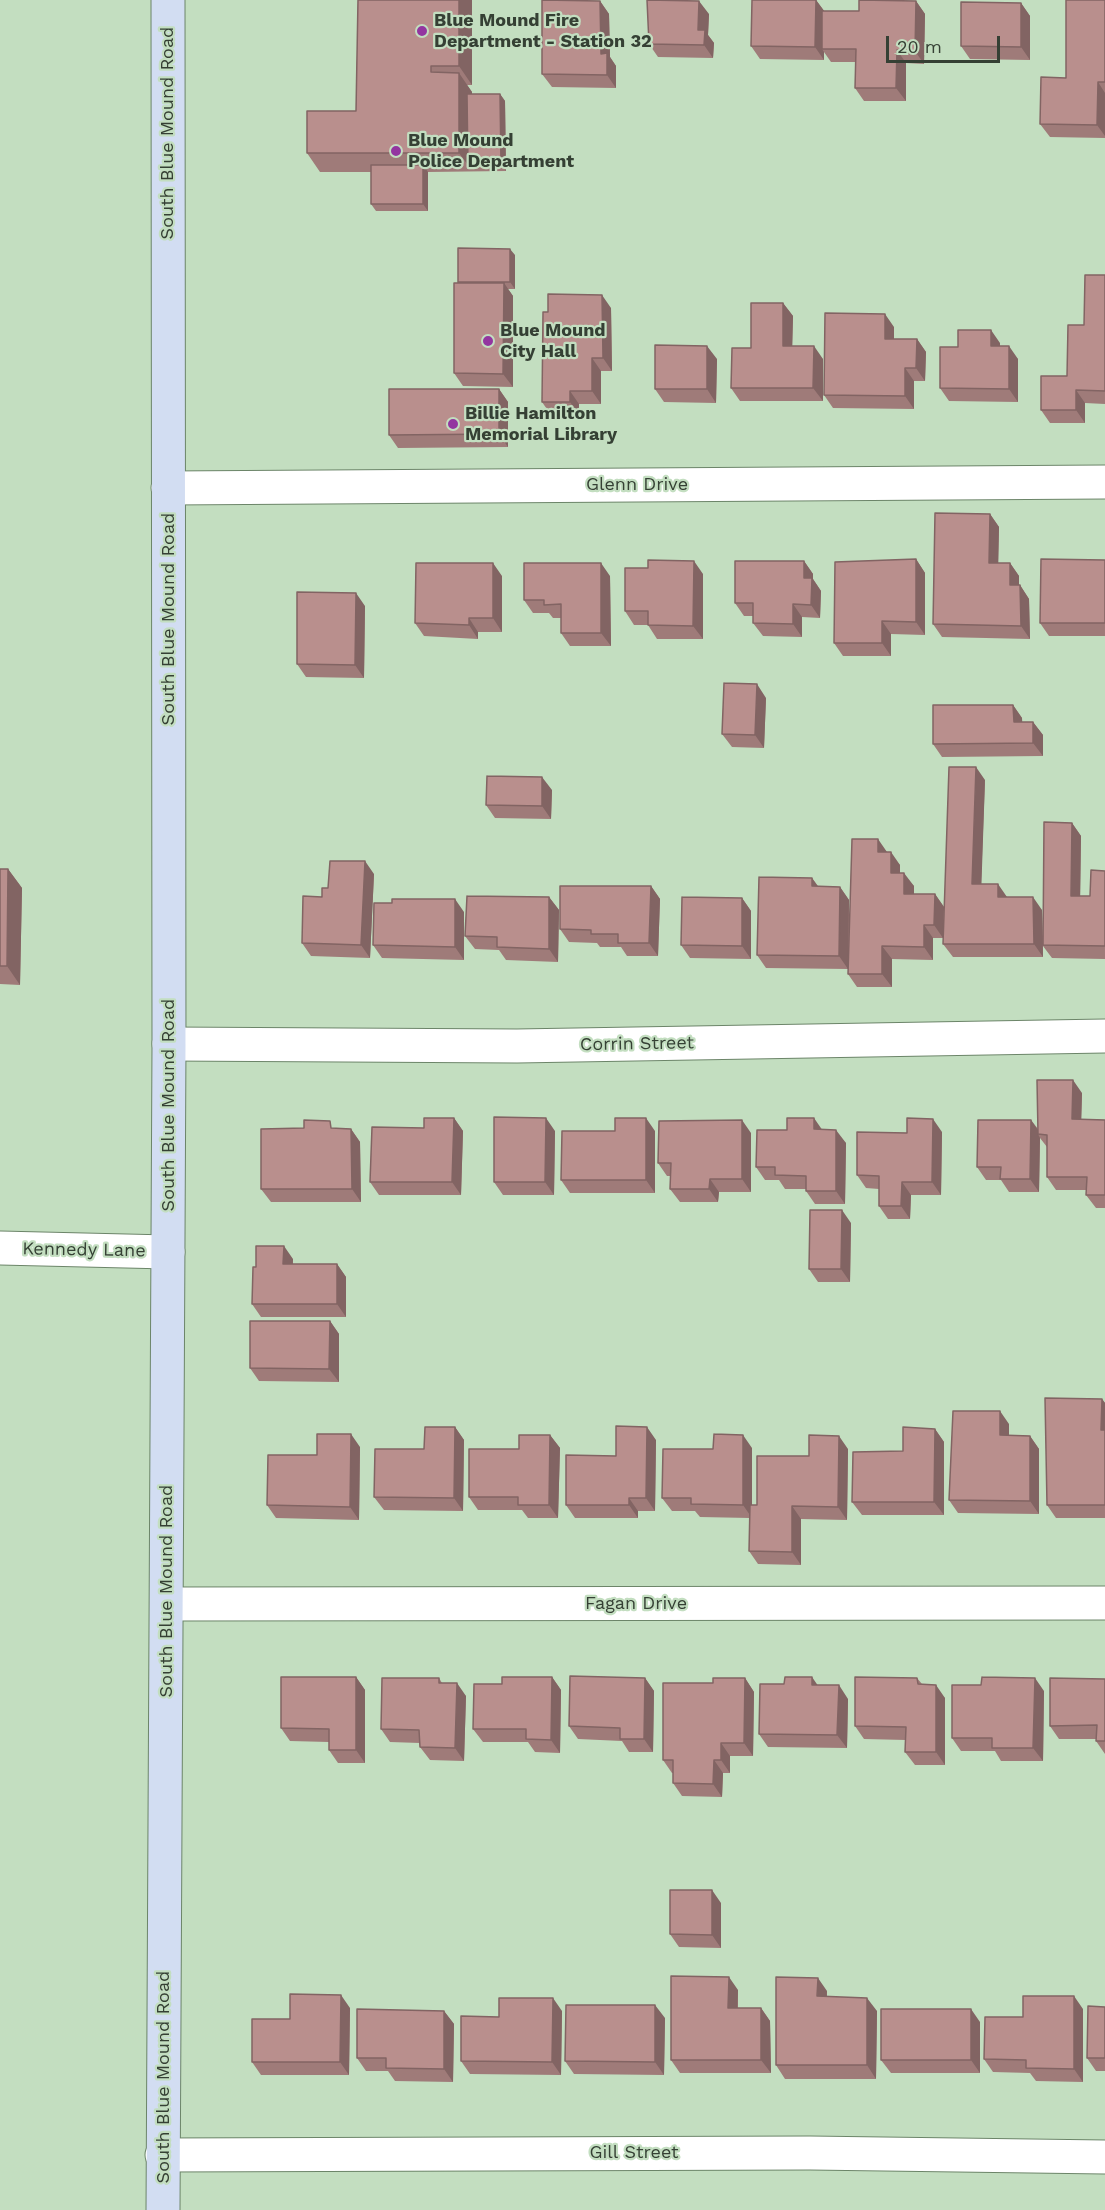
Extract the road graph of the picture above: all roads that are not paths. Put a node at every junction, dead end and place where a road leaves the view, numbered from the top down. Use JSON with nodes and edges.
{"nodes":[{"id":1,"x":168,"y":0,"type":"edge"},
{"id":2,"x":1105,"y":482,"type":"edge"},
{"id":3,"x":168,"y":488,"type":"junction"},
{"id":4,"x":1105,"y":1036,"type":"edge"},
{"id":5,"x":169,"y":1044,"type":"junction"},
{"id":6,"x":0,"y":1248,"type":"edge"},
{"id":7,"x":168,"y":1252,"type":"junction"},
{"id":8,"x":1105,"y":1603,"type":"edge"},
{"id":9,"x":167,"y":1604,"type":"junction"},
{"id":10,"x":162,"y":2155,"type":"junction"},
{"id":11,"x":1105,"y":2157,"type":"edge"},
{"id":12,"x":163,"y":2210,"type":"edge"}],
"edges":[{"from":1,"to":3,"type":"main road","name":"South Blue Mound Road"},
{"from":2,"to":3,"type":"street","name":"Glenn Drive"},
{"from":3,"to":5,"type":"main road","name":"South Blue Mound Road"},
{"from":4,"to":5,"type":"street","name":"Corrin Street"},
{"from":5,"to":7,"type":"main road","name":"South Blue Mound Road"},
{"from":6,"to":7,"type":"street","name":"Kennedy Lane"},
{"from":7,"to":9,"type":"main road","name":"South Blue Mound Road"},
{"from":8,"to":9,"type":"street","name":"Fagan Drive"},
{"from":9,"to":10,"type":"main road","name":"South Blue Mound Road"},
{"from":10,"to":11,"type":"street","name":"Gill Street"},
{"from":10,"to":12,"type":"main road","name":"South Blue Mound Road"}]}
